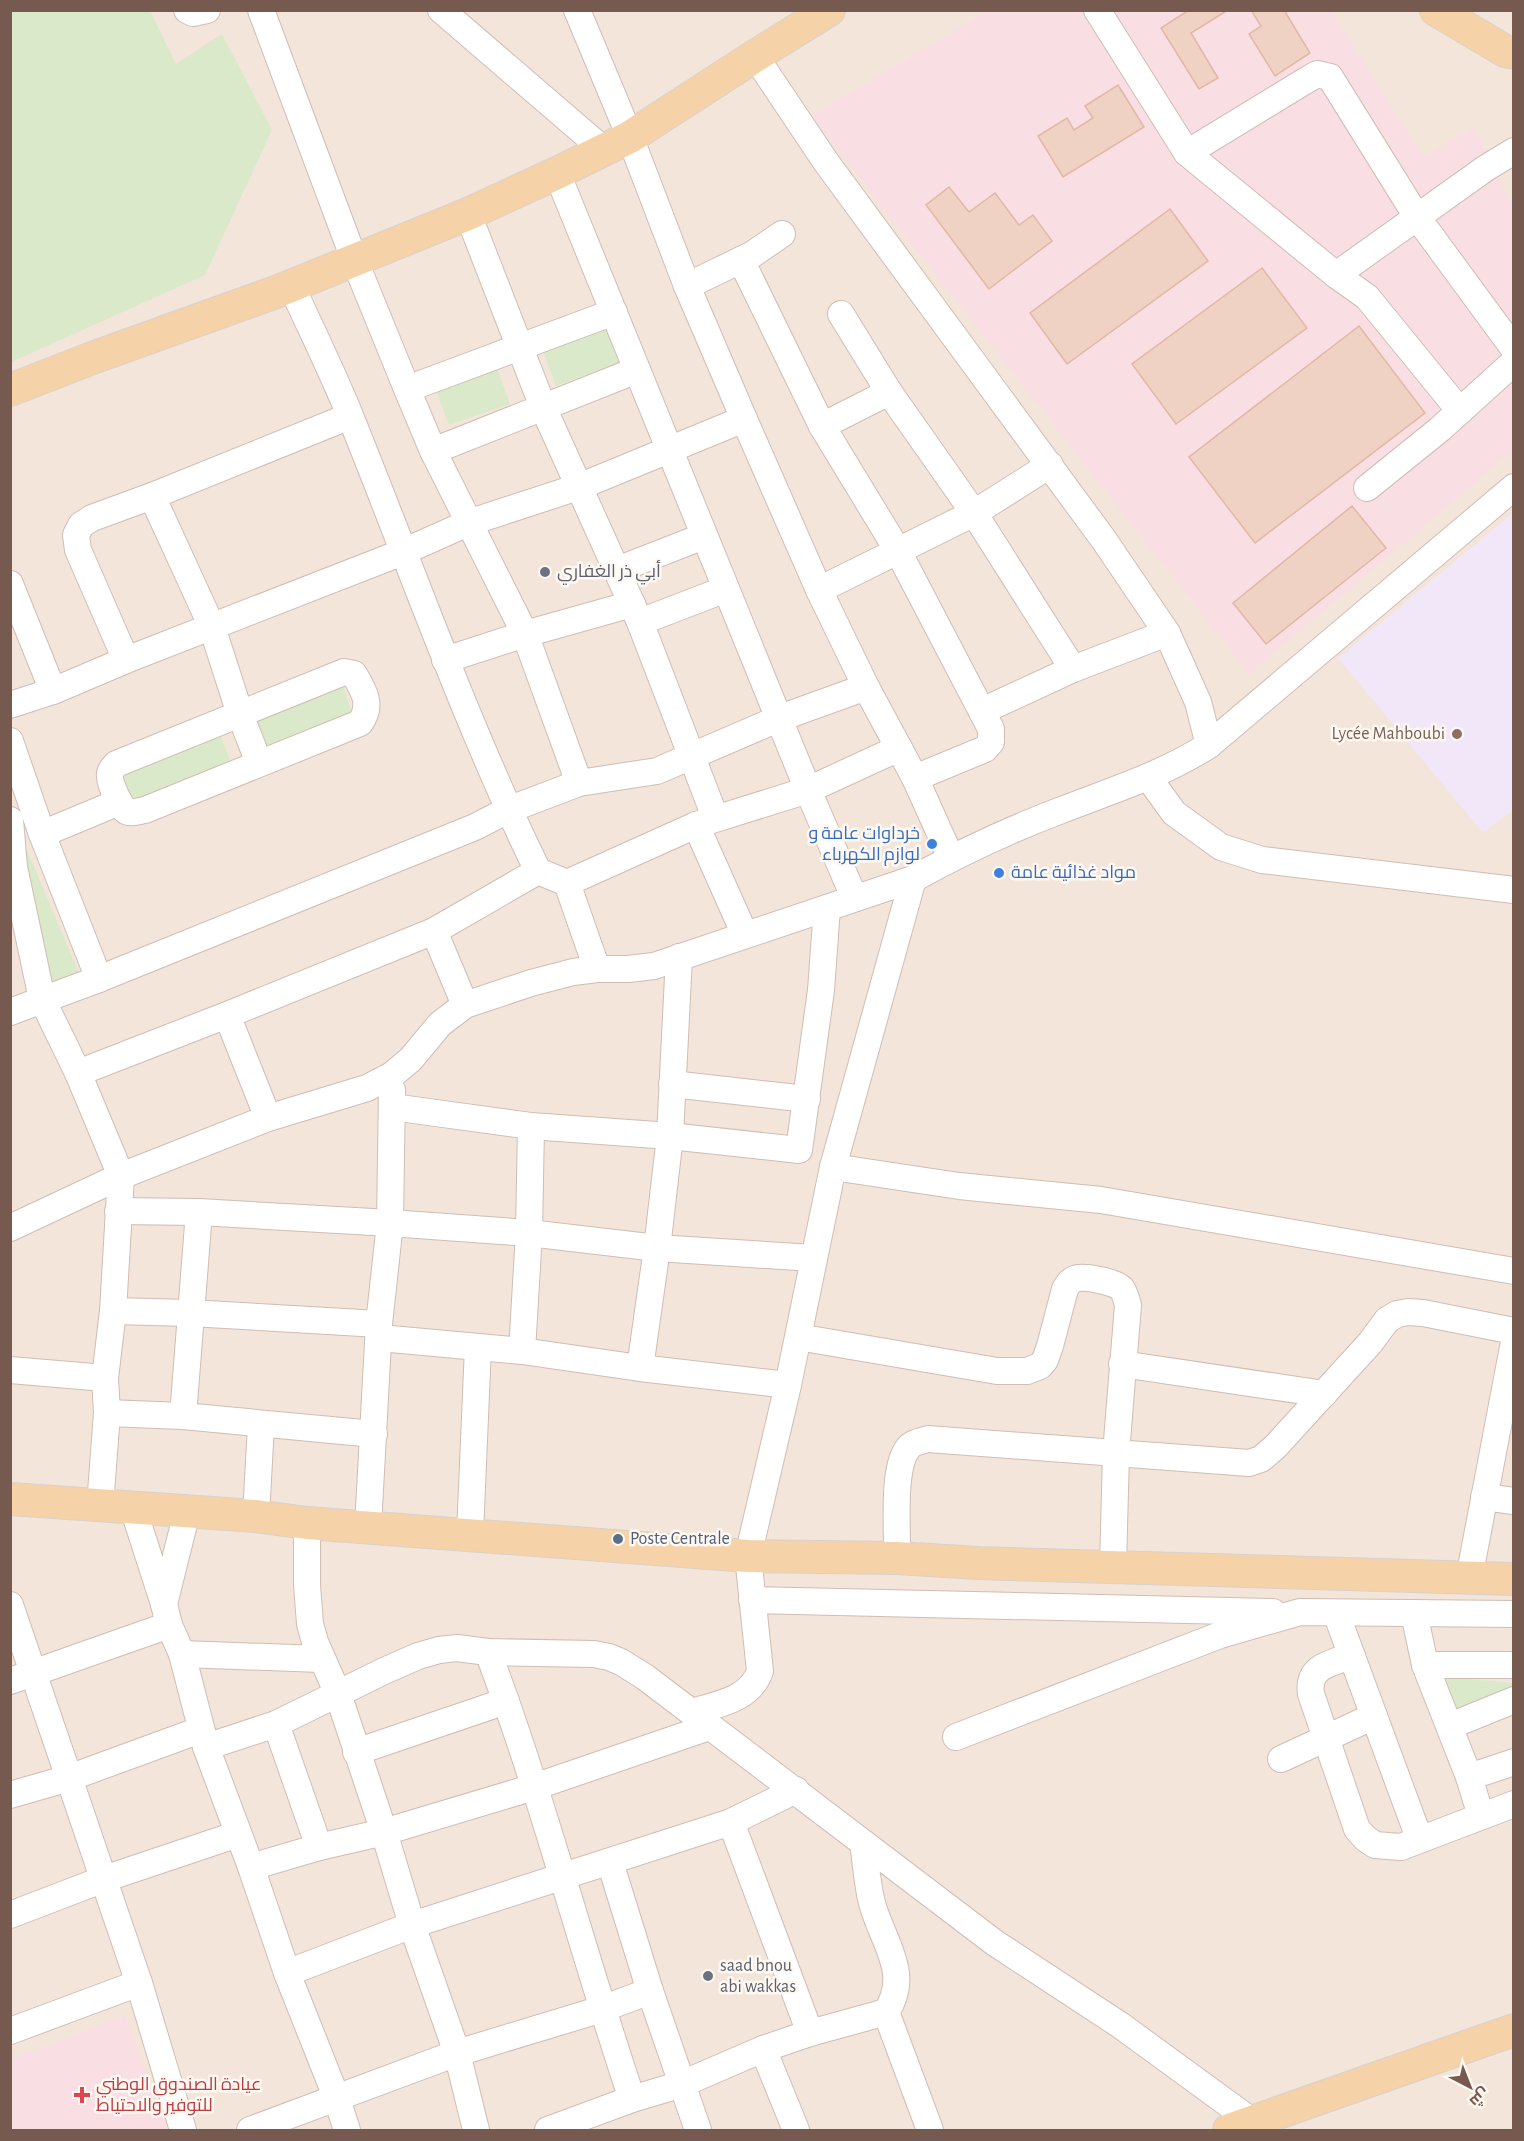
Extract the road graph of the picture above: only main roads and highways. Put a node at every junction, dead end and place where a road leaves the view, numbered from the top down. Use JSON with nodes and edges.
{"nodes":[{"id":1,"x":829,"y":10,"type":"edge"},
{"id":2,"x":1436,"y":10,"type":"edge"},
{"id":3,"x":1511,"y":55,"type":"edge"},
{"id":4,"x":10,"y":390,"type":"edge"},
{"id":5,"x":10,"y":1499,"type":"edge"},
{"id":6,"x":1514,"y":1579,"type":"edge"},
{"id":7,"x":1514,"y":2030,"type":"edge"},
{"id":8,"x":1241,"y":2126,"type":"edge"}],
"edges":[{"from":1,"to":4,"type":"main road"},
{"from":2,"to":3,"type":"main road"},
{"from":5,"to":6,"type":"main road"},
{"from":7,"to":8,"type":"main road"}]}
